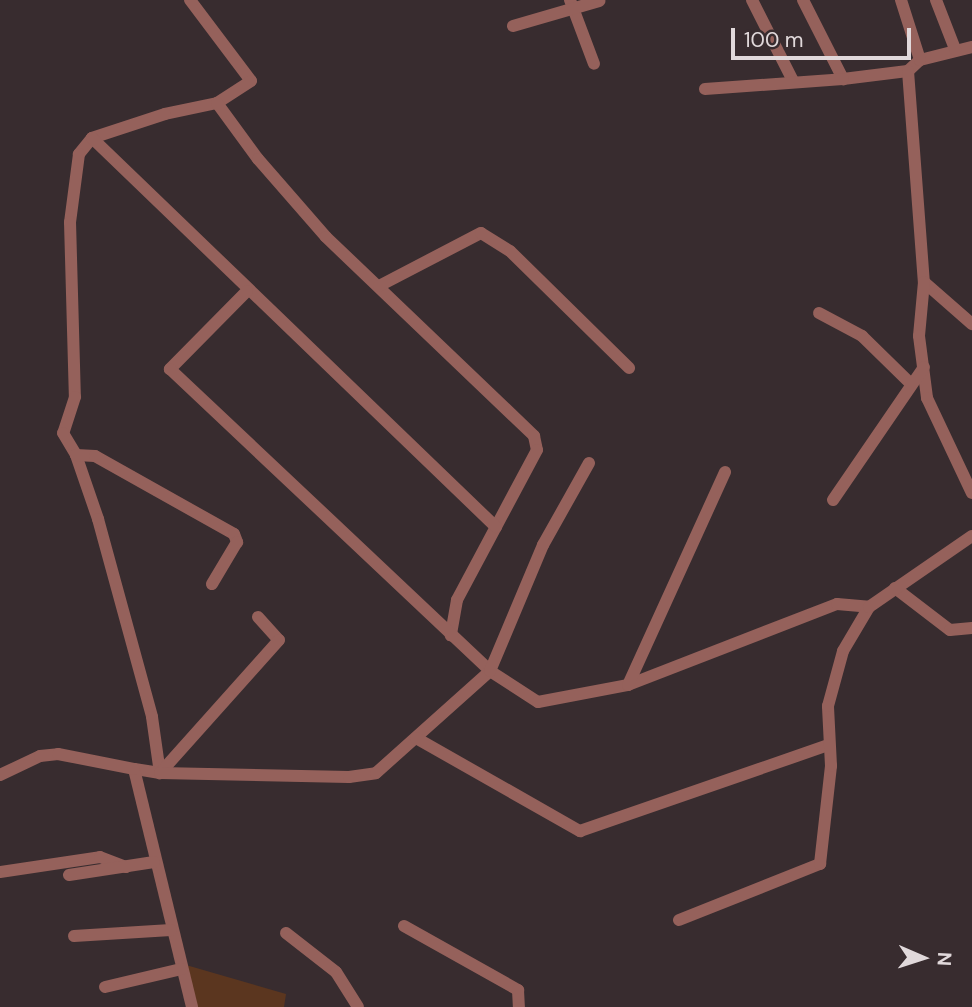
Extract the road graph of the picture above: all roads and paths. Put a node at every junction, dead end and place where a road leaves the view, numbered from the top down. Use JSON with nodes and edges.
{"nodes":[{"id":1,"x":190,"y":0,"type":"edge"},
{"id":2,"x":752,"y":0,"type":"edge"},
{"id":3,"x":803,"y":0,"type":"edge"},
{"id":4,"x":901,"y":0,"type":"edge"},
{"id":5,"x":936,"y":0,"type":"edge"},
{"id":6,"x":599,"y":1,"type":"edge"},
{"id":7,"x":572,"y":4,"type":"edge"},
{"id":8,"x":513,"y":26,"type":"dead end"},
{"id":9,"x":972,"y":47,"type":"edge"},
{"id":10,"x":955,"y":49,"type":"junction"},
{"id":11,"x":920,"y":60,"type":"junction"},
{"id":12,"x":594,"y":64,"type":"dead end"},
{"id":13,"x":908,"y":71,"type":"junction"},
{"id":14,"x":792,"y":79,"type":"junction"},
{"id":15,"x":843,"y":79,"type":"junction"},
{"id":16,"x":705,"y":89,"type":"dead end"},
{"id":17,"x":218,"y":103,"type":"junction"},
{"id":18,"x":92,"y":138,"type":"junction"},
{"id":19,"x":924,"y":282,"type":"junction"},
{"id":20,"x":379,"y":286,"type":"junction"},
{"id":21,"x":247,"y":290,"type":"junction"},
{"id":22,"x":819,"y":313,"type":"dead end"},
{"id":23,"x":972,"y":324,"type":"edge"},
{"id":24,"x":924,"y":367,"type":"junction"},
{"id":25,"x":629,"y":368,"type":"dead end"},
{"id":26,"x":911,"y":384,"type":"junction"},
{"id":27,"x":76,"y":455,"type":"junction"},
{"id":28,"x":589,"y":463,"type":"dead end"},
{"id":29,"x":725,"y":472,"type":"dead end"},
{"id":30,"x":972,"y":493,"type":"edge"},
{"id":31,"x":833,"y":500,"type":"dead end"},
{"id":32,"x":496,"y":527,"type":"junction"},
{"id":33,"x":972,"y":537,"type":"edge"},
{"id":34,"x":212,"y":584,"type":"dead end"},
{"id":35,"x":895,"y":588,"type":"junction"},
{"id":36,"x":869,"y":607,"type":"junction"},
{"id":37,"x":258,"y":617,"type":"dead end"},
{"id":38,"x":972,"y":628,"type":"edge"},
{"id":39,"x":451,"y":635,"type":"junction"},
{"id":40,"x":490,"y":671,"type":"junction"},
{"id":41,"x":628,"y":685,"type":"junction"},
{"id":42,"x":416,"y":738,"type":"junction"},
{"id":43,"x":828,"y":745,"type":"junction"},
{"id":44,"x":134,"y":769,"type":"junction"},
{"id":45,"x":160,"y":773,"type":"junction"},
{"id":46,"x":0,"y":775,"type":"edge"},
{"id":47,"x":154,"y":862,"type":"junction"},
{"id":48,"x":126,"y":867,"type":"junction"},
{"id":49,"x":0,"y":872,"type":"edge"},
{"id":50,"x":69,"y":875,"type":"dead end"},
{"id":51,"x":679,"y":920,"type":"dead end"},
{"id":52,"x":404,"y":926,"type":"dead end"},
{"id":53,"x":171,"y":930,"type":"junction"},
{"id":54,"x":286,"y":933,"type":"dead end"},
{"id":55,"x":74,"y":936,"type":"dead end"},
{"id":56,"x":182,"y":969,"type":"junction"},
{"id":57,"x":105,"y":987,"type":"dead end"},
{"id":58,"x":192,"y":1007,"type":"edge"},
{"id":59,"x":358,"y":1007,"type":"edge"},
{"id":60,"x":519,"y":1007,"type":"edge"}],
"edges":[{"from":1,"to":17,"type":"street"},
{"from":2,"to":14,"type":"street"},
{"from":3,"to":15,"type":"street"},
{"from":4,"to":11,"type":"street"},
{"from":5,"to":10,"type":"street"},
{"from":6,"to":7,"type":"street"},
{"from":7,"to":8,"type":"street"},
{"from":7,"to":12,"type":"street"},
{"from":9,"to":10,"type":"street"},
{"from":10,"to":11,"type":"street"},
{"from":11,"to":13,"type":"street"},
{"from":13,"to":15,"type":"street"},
{"from":13,"to":19,"type":"street"},
{"from":14,"to":15,"type":"street"},
{"from":14,"to":16,"type":"street"},
{"from":17,"to":18,"type":"street"},
{"from":17,"to":20,"type":"street"},
{"from":18,"to":21,"type":"street"},
{"from":18,"to":27,"type":"street"},
{"from":19,"to":23,"type":"street"},
{"from":19,"to":24,"type":"street"},
{"from":20,"to":25,"type":"street"},
{"from":20,"to":32,"type":"street"},
{"from":21,"to":32,"type":"street"},
{"from":21,"to":39,"type":"street"},
{"from":22,"to":26,"type":"street"},
{"from":24,"to":26,"type":"street"},
{"from":24,"to":30,"type":"street"},
{"from":26,"to":31,"type":"street"},
{"from":27,"to":34,"type":"street"},
{"from":27,"to":45,"type":"street"},
{"from":28,"to":40,"type":"street"},
{"from":29,"to":41,"type":"street"},
{"from":32,"to":39,"type":"street"},
{"from":33,"to":35,"type":"street"},
{"from":35,"to":36,"type":"street"},
{"from":35,"to":38,"type":"street"},
{"from":36,"to":41,"type":"street"},
{"from":36,"to":43,"type":"street"},
{"from":37,"to":45,"type":"street"},
{"from":39,"to":40,"type":"street"},
{"from":40,"to":41,"type":"street"},
{"from":40,"to":42,"type":"street"},
{"from":42,"to":43,"type":"street"},
{"from":42,"to":45,"type":"street"},
{"from":43,"to":51,"type":"street"},
{"from":44,"to":45,"type":"street"},
{"from":44,"to":46,"type":"street"},
{"from":44,"to":47,"type":"street"},
{"from":47,"to":48,"type":"street"},
{"from":47,"to":53,"type":"street"},
{"from":48,"to":49,"type":"street"},
{"from":48,"to":50,"type":"street"},
{"from":52,"to":60,"type":"street"},
{"from":53,"to":55,"type":"street"},
{"from":53,"to":56,"type":"street"},
{"from":54,"to":59,"type":"street"},
{"from":56,"to":57,"type":"street"},
{"from":56,"to":58,"type":"street"}]}
